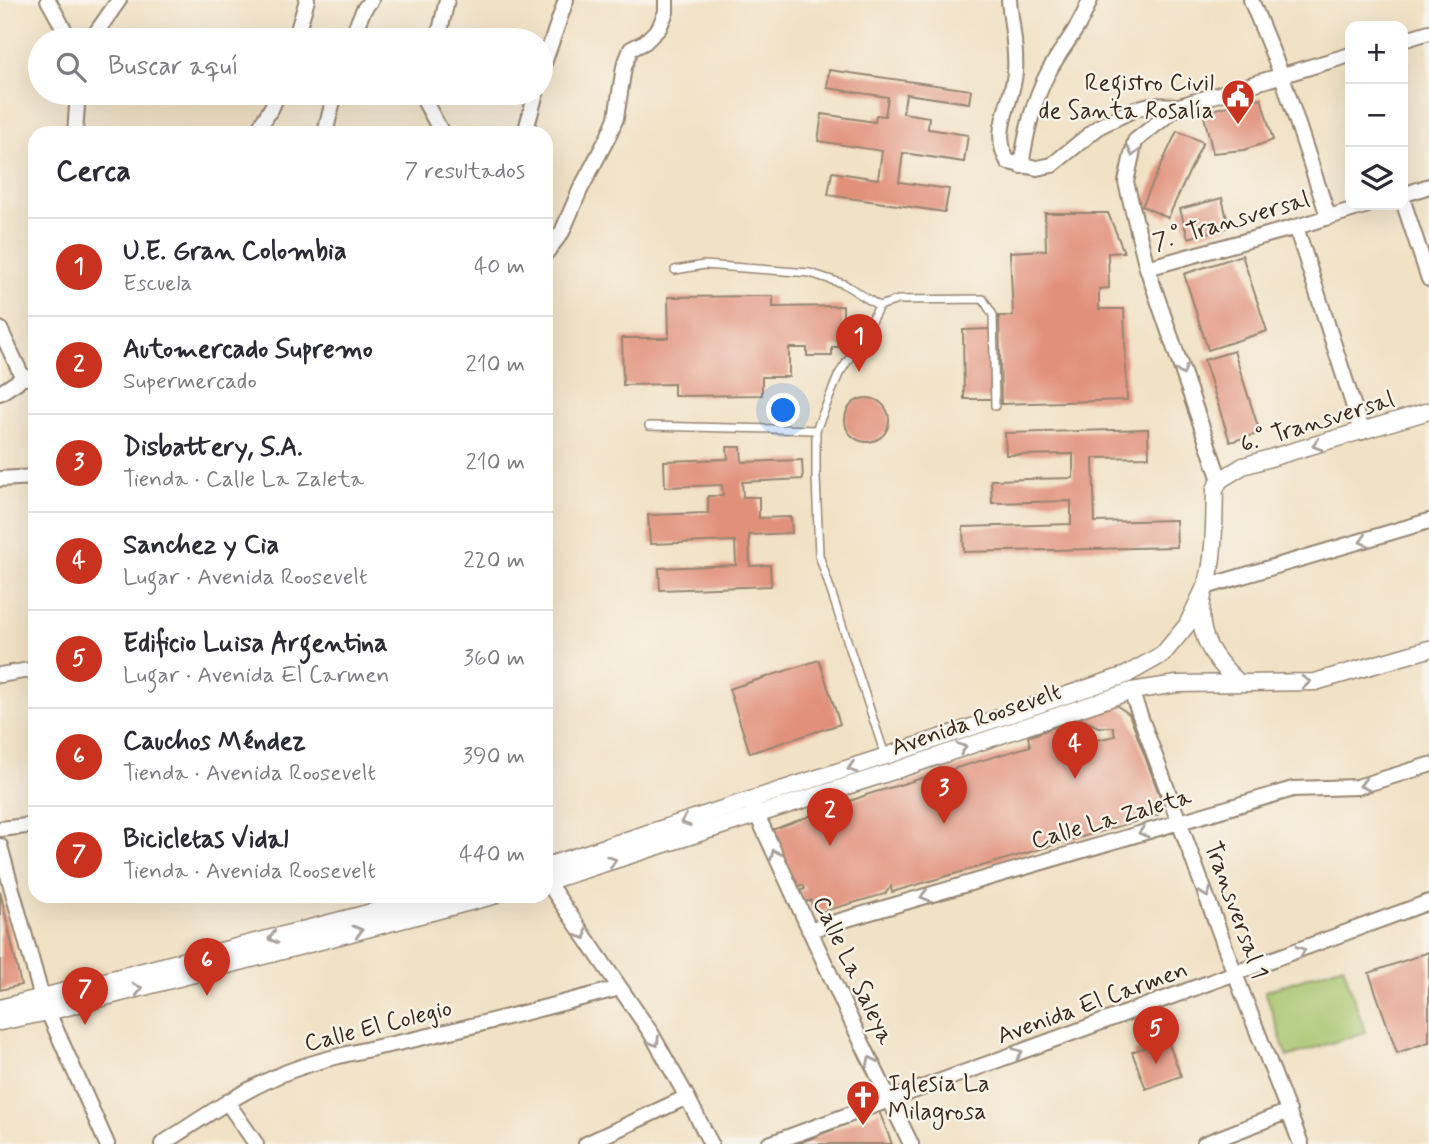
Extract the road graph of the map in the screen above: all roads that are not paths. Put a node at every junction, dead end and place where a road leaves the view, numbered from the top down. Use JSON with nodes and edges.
{"nodes":[{"id":1,"x":48,"y":0,"type":"edge"},
{"id":2,"x":118,"y":0,"type":"edge"},
{"id":3,"x":307,"y":0,"type":"edge"},
{"id":4,"x":447,"y":0,"type":"edge"},
{"id":5,"x":566,"y":0,"type":"edge"},
{"id":6,"x":666,"y":0,"type":"edge"},
{"id":7,"x":1009,"y":0,"type":"edge"},
{"id":8,"x":1090,"y":0,"type":"edge"},
{"id":9,"x":1251,"y":0,"type":"edge"},
{"id":10,"x":366,"y":3,"type":"edge"},
{"id":11,"x":63,"y":28,"type":"edge"},
{"id":12,"x":99,"y":28,"type":"edge"},
{"id":13,"x":299,"y":28,"type":"edge"},
{"id":14,"x":355,"y":28,"type":"edge"},
{"id":15,"x":441,"y":28,"type":"edge"},
{"id":16,"x":1429,"y":32,"type":"edge"},
{"id":17,"x":553,"y":37,"type":"edge"},
{"id":18,"x":1408,"y":38,"type":"edge"},
{"id":19,"x":1345,"y":57,"type":"edge"},
{"id":20,"x":1282,"y":76,"type":"junction"},
{"id":21,"x":77,"y":105,"type":"edge"},
{"id":22,"x":273,"y":105,"type":"edge"},
{"id":23,"x":332,"y":105,"type":"edge"},
{"id":24,"x":427,"y":105,"type":"edge"},
{"id":25,"x":533,"y":105,"type":"edge"},
{"id":26,"x":1179,"y":106,"type":"junction"},
{"id":27,"x":76,"y":126,"type":"edge"},
{"id":28,"x":260,"y":126,"type":"edge"},
{"id":29,"x":327,"y":126,"type":"edge"},
{"id":30,"x":438,"y":126,"type":"edge"},
{"id":31,"x":527,"y":126,"type":"edge"},
{"id":32,"x":1021,"y":166,"type":"junction"},
{"id":33,"x":1429,"y":186,"type":"edge"},
{"id":34,"x":1408,"y":193,"type":"edge"},
{"id":35,"x":1350,"y":210,"type":"edge"},
{"id":36,"x":1406,"y":210,"type":"edge"},
{"id":37,"x":1328,"y":216,"type":"junction"},
{"id":38,"x":1296,"y":227,"type":"junction"},
{"id":39,"x":553,"y":244,"type":"edge"},
{"id":40,"x":1147,"y":268,"type":"junction"},
{"id":41,"x":676,"y":270,"type":"dead end"},
{"id":42,"x":1429,"y":279,"type":"edge"},
{"id":43,"x":879,"y":306,"type":"junction"},
{"id":44,"x":0,"y":329,"type":"edge"},
{"id":45,"x":28,"y":376,"type":"edge"},
{"id":46,"x":28,"y":379,"type":"edge"},
{"id":47,"x":0,"y":393,"type":"edge"},
{"id":48,"x":995,"y":406,"type":"dead end"},
{"id":49,"x":1429,"y":411,"type":"edge"},
{"id":50,"x":649,"y":426,"type":"dead end"},
{"id":51,"x":816,"y":430,"type":"junction"},
{"id":52,"x":1362,"y":432,"type":"junction"},
{"id":53,"x":28,"y":477,"type":"edge"},
{"id":54,"x":0,"y":479,"type":"edge"},
{"id":55,"x":1220,"y":480,"type":"junction"},
{"id":56,"x":1429,"y":522,"type":"edge"},
{"id":57,"x":1205,"y":587,"type":"junction"},
{"id":58,"x":1429,"y":649,"type":"edge"},
{"id":59,"x":28,"y":670,"type":"edge"},
{"id":60,"x":0,"y":675,"type":"edge"},
{"id":61,"x":1238,"y":682,"type":"junction"},
{"id":62,"x":1131,"y":691,"type":"junction"},
{"id":63,"x":886,"y":757,"type":"junction"},
{"id":64,"x":1429,"y":765,"type":"edge"},
{"id":65,"x":754,"y":808,"type":"junction"},
{"id":66,"x":1180,"y":821,"type":"junction"},
{"id":67,"x":28,"y":826,"type":"edge"},
{"id":68,"x":0,"y":829,"type":"edge"},
{"id":69,"x":0,"y":846,"type":"edge"},
{"id":70,"x":553,"y":876,"type":"edge"},
{"id":71,"x":553,"y":888,"type":"edge"},
{"id":72,"x":1429,"y":902,"type":"edge"},
{"id":73,"x":410,"y":903,"type":"edge"},
{"id":74,"x":462,"y":903,"type":"edge"},
{"id":75,"x":809,"y":930,"type":"junction"},
{"id":76,"x":222,"y":959,"type":"junction"},
{"id":77,"x":1235,"y":974,"type":"junction"},
{"id":78,"x":620,"y":988,"type":"junction"},
{"id":79,"x":45,"y":1005,"type":"junction"},
{"id":80,"x":8,"y":1010,"type":"edge"},
{"id":81,"x":0,"y":1020,"type":"edge"},
{"id":82,"x":687,"y":1097,"type":"junction"},
{"id":83,"x":890,"y":1100,"type":"junction"},
{"id":84,"x":227,"y":1102,"type":"junction"},
{"id":85,"x":1289,"y":1111,"type":"junction"},
{"id":86,"x":107,"y":1144,"type":"edge"},
{"id":87,"x":162,"y":1144,"type":"edge"},
{"id":88,"x":256,"y":1144,"type":"edge"},
{"id":89,"x":586,"y":1144,"type":"edge"},
{"id":90,"x":711,"y":1144,"type":"edge"},
{"id":91,"x":769,"y":1144,"type":"edge"},
{"id":92,"x":911,"y":1144,"type":"edge"},
{"id":93,"x":1204,"y":1144,"type":"edge"},
{"id":94,"x":1301,"y":1144,"type":"edge"}],
"edges":[{"from":1,"to":11,"type":"street"},
{"from":2,"to":12,"type":"street"},
{"from":3,"to":13,"type":"street"},
{"from":4,"to":15,"type":"street"},
{"from":5,"to":17,"type":"street"},
{"from":6,"to":39,"type":"street"},
{"from":7,"to":32,"type":"street"},
{"from":8,"to":32,"type":"street"},
{"from":9,"to":20,"type":"street"},
{"from":10,"to":14,"type":"street"},
{"from":16,"to":18,"type":"street"},
{"from":19,"to":20,"type":"street"},
{"from":20,"to":26,"type":"street"},
{"from":20,"to":37,"type":"street"},
{"from":21,"to":27,"type":"street"},
{"from":22,"to":28,"type":"street"},
{"from":23,"to":29,"type":"street"},
{"from":24,"to":30,"type":"street"},
{"from":25,"to":31,"type":"street"},
{"from":26,"to":32,"type":"street"},
{"from":26,"to":40,"type":"street","one_way":true},
{"from":33,"to":34,"type":"street"},
{"from":35,"to":37,"type":"street","name":"7.° Transversal"},
{"from":36,"to":42,"type":"street"},
{"from":37,"to":38,"type":"street","name":"7.° Transversal"},
{"from":38,"to":40,"type":"street","name":"7.° Transversal"},
{"from":38,"to":52,"type":"street"},
{"from":40,"to":55,"type":"street","one_way":true},
{"from":41,"to":43,"type":"lane"},
{"from":43,"to":48,"type":"lane"},
{"from":43,"to":51,"type":"lane"},
{"from":44,"to":45,"type":"street"},
{"from":46,"to":47,"type":"street"},
{"from":49,"to":52,"type":"street","name":"6.° Transversal"},
{"from":50,"to":51,"type":"lane"},
{"from":51,"to":63,"type":"lane"},
{"from":52,"to":55,"type":"street","name":"6.° Transversal","one_way":true},
{"from":53,"to":54,"type":"street"},
{"from":55,"to":57,"type":"street"},
{"from":56,"to":57,"type":"street","one_way":true},
{"from":57,"to":61,"type":"street"},
{"from":57,"to":63,"type":"street","name":"Avenida Roosevelt"},
{"from":61,"to":58,"type":"street","name":"Avenida Roosevelt","one_way":true},
{"from":59,"to":60,"type":"street"},
{"from":61,"to":62,"type":"street","name":"Avenida Roosevelt"},
{"from":65,"to":62,"type":"street","name":"Avenida Roosevelt","one_way":true},
{"from":62,"to":66,"type":"street","name":"Transversal 1"},
{"from":63,"to":65,"type":"street","name":"Avenida Roosevelt","one_way":true},
{"from":64,"to":66,"type":"street","name":"Calle La Zaleta","one_way":true},
{"from":65,"to":70,"type":"street","name":"Avenida Roosevelt"},
{"from":75,"to":65,"type":"street","name":"Calle La Saleya","one_way":true},
{"from":66,"to":75,"type":"street","name":"Calle La Zaleta","one_way":true},
{"from":66,"to":77,"type":"street","name":"Transversal 1","one_way":true},
{"from":67,"to":68,"type":"street"},
{"from":69,"to":79,"type":"street"},
{"from":71,"to":78,"type":"street","one_way":true},
{"from":77,"to":72,"type":"street","name":"Avenida El Carmen","one_way":true},
{"from":73,"to":76,"type":"street","one_way":true},
{"from":76,"to":74,"type":"street","one_way":true},
{"from":83,"to":75,"type":"street","name":"Calle La Saleya","one_way":true},
{"from":76,"to":79,"type":"street"},
{"from":83,"to":77,"type":"street","name":"Avenida El Carmen","one_way":true},
{"from":77,"to":85,"type":"street","name":"Transversal 1"},
{"from":78,"to":82,"type":"street","one_way":true},
{"from":78,"to":84,"type":"street","name":"Calle El Colegio"},
{"from":79,"to":80,"type":"street"},
{"from":79,"to":86,"type":"street"},
{"from":80,"to":81,"type":"street"},
{"from":82,"to":89,"type":"street"},
{"from":82,"to":90,"type":"street"},
{"from":83,"to":91,"type":"street","name":"Avenida El Carmen"},
{"from":83,"to":92,"type":"street","name":"Calle La Saleya"},
{"from":84,"to":87,"type":"street","name":"Calle El Colegio"},
{"from":84,"to":88,"type":"street"},
{"from":85,"to":93,"type":"street"},
{"from":85,"to":94,"type":"street","name":"Transversal 1"}]}
